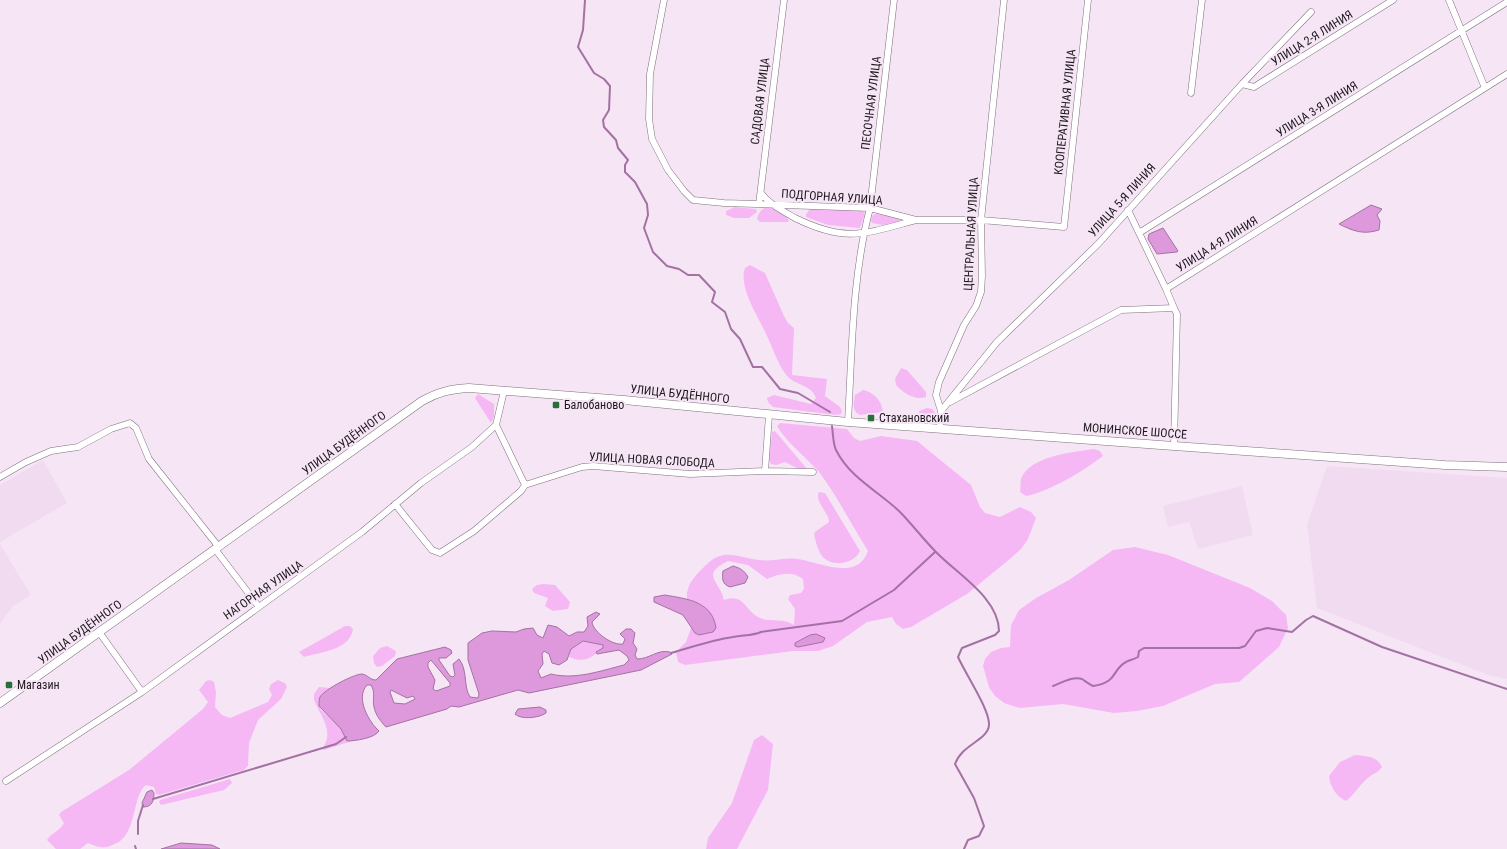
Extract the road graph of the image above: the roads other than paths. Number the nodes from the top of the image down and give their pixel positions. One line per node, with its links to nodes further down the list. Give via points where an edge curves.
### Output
1 (664, 0): 17 (street, ПОДГОРНАЯ УЛИЦА, via 650,74 649,119 652,139 668,170 693,200)
2 (784, 0): 16 (street, САДОВАЯ УЛИЦА)
3 (894, 0): 19 (street, ПЕСОЧНАЯ УЛИЦА)
4 (1004, 0): 22 (street, ЦЕНТРАЛЬНАЯ УЛИЦА)
5 (1088, 0): 23 (street, КООПЕРАТИВНАЯ УЛИЦА)
6 (1202, 0): 15 (street)
7 (1392, 0): 13 (street, УЛИЦА 2-Я ЛИНИЯ, via 1254,87)
8 (1449, 0): 11 (street)
9 (1507, 2): 11 (street, УЛИЦА 3-Я ЛИНИЯ)
10 (1310, 12): 13 (street, УЛИЦА 5-Я ЛИНИЯ)
11 (1462, 32): 14 (street); 25 (street, УЛИЦА 3-Я ЛИНИЯ)
12 (1507, 74): 14 (street, УЛИЦА 4-Я ЛИНИЯ)
13 (1242, 84): 20 (street, УЛИЦА 5-Я ЛИНИЯ)
14 (1485, 88): 26 (street, УЛИЦА 4-Я ЛИНИЯ)
15 (1191, 93)
16 (761, 193): 17 (street, САДОВАЯ УЛИЦА); 18 (street)
17 (759, 204): 18 (street, ПОДГОРНАЯ УЛИЦА)
18 (772, 204): 19 (street, ПОДГОРНАЯ УЛИЦА); 24 (street, via 827,231 842,234)
19 (870, 208): 21 (street, ПОДГОРНАЯ УЛИЦА); 24 (street, ПЕСОЧНАЯ УЛИЦА)
20 (1128, 210): 25 (street); 29 (street, УЛИЦА 5-Я ЛИНИЯ, via 1099,243 997,342)
21 (916, 220): 22 (street, ПОДГОРНАЯ УЛИЦА); 24 (street)
22 (981, 220): 23 (street, ПОДГОРНАЯ УЛИЦА); 30 (street, ЦЕНТРАЛЬНАЯ УЛИЦА, via 980,292 976,306 964,325 940,382 936,395)
23 (1064, 226)
24 (863, 233): 32 (street, via 852,328)
25 (1139, 233): 26 (street)
26 (1166, 289): 27 (street)
27 (1174, 308): 29 (street, via 1121,310); 35 (street, via 1177,314)
28 (504, 391): 31 (main road, УЛИЦА БУДЁННОГО, via 624,400); 33 (street); 42 (main road, УЛИЦА БУДЁННОГО, via 469,388 438,392)
29 (950, 402): 30 (street, УЛИЦА 5-Я ЛИНИЯ)
30 (941, 412): 34 (street, ЦЕНТРАЛЬНАЯ УЛИЦА)
31 (765, 415): 32 (main road, МОНИНСКОЕ ШОССЕ); 37 (street)
32 (848, 422): 34 (main road, МОНИНСКОЕ ШОССЕ)
33 (496, 425): 40 (street); 41 (street, НАГОРНАЯ УЛИЦА, via 472,447)
34 (940, 429): 35 (main road, МОНИНСКОЕ ШОССЕ)
35 (1174, 446): 36 (main road, МОНИНСКОЕ ШОССЕ)
36 (1507, 467)
37 (765, 471): 38 (street, УЛИЦА НОВАЯ СЛОБОДА); 40 (street, УЛИЦА НОВАЯ СЛОБОДА, via 690,474 593,466)
38 (813, 472)
39 (0, 477): 42 (street, via 51,451 78,447 111,429 130,423 136,428 149,459)
40 (525, 485): 41 (street, УЛИЦА НОВАЯ СЛОБОДА, via 474,531 440,553 432,550)
41 (395, 504): 43 (street, НАГОРНАЯ УЛИЦА, via 362,532)
42 (216, 548): 43 (street); 44 (main road, УЛИЦА БУДЁННОГО)
43 (259, 606): 45 (street, НАГОРНАЯ УЛИЦА)
44 (99, 632): 45 (street); 46 (main road, УЛИЦА БУДЁННОГО)
45 (142, 692): 47 (street, НАГОРНАЯ УЛИЦА)
46 (0, 703)
47 (6, 781)

